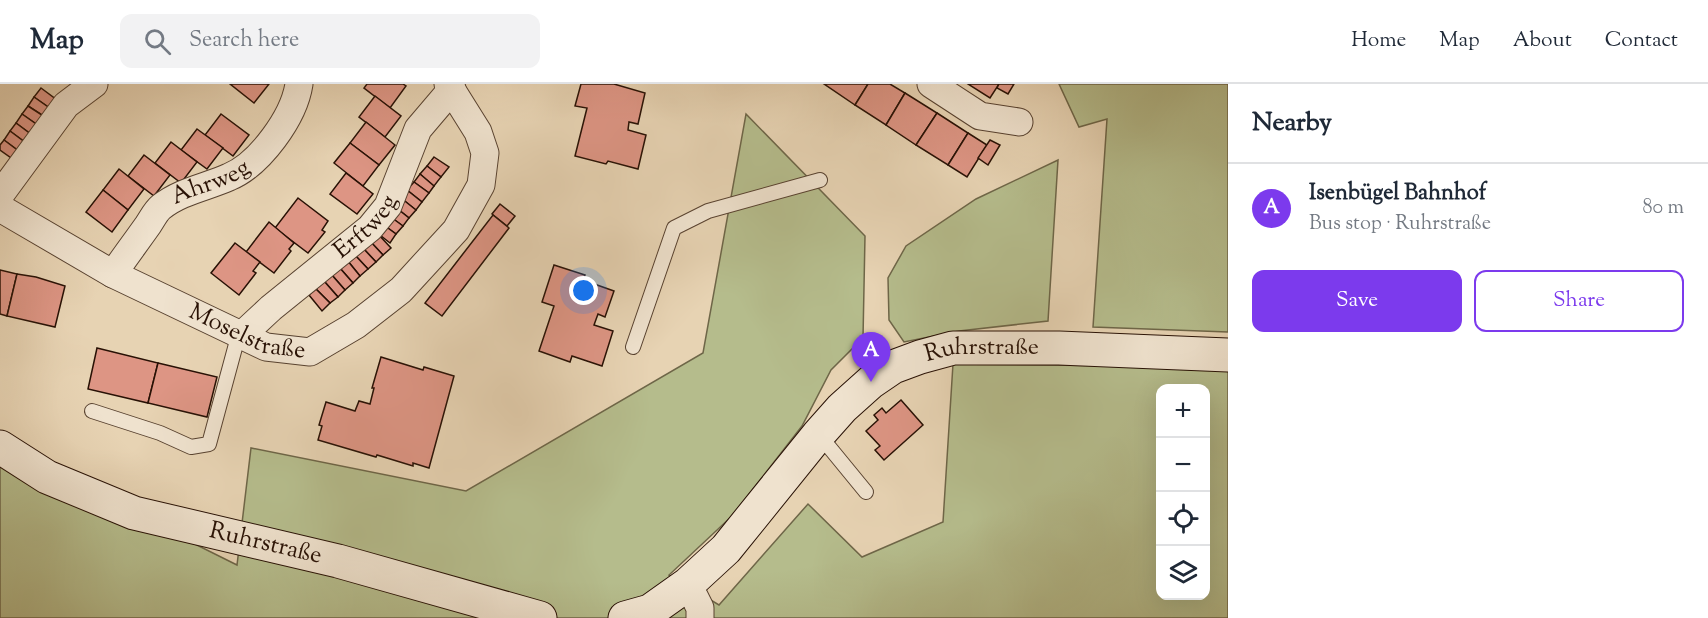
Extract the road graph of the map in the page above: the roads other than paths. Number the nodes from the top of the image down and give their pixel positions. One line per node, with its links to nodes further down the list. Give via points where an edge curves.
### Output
1 (94, 84): 7 (street, via 66,105)
2 (299, 84): 9 (street, Ahrweg, via 285,120 247,167 160,207)
3 (931, 84): 5 (street, via 980,116)
4 (450, 87): 10 (street, Erftweg, via 418,129 388,206 370,228); 10 (street, Moselstraße, via 485,153 481,185 456,230 401,290 356,325 310,352 266,347)
5 (1019, 122)
6 (820, 180): 11 (lane, via 708,211 674,228)
7 (0, 195)
8 (0, 208): 9 (street, Moselstraße)
9 (113, 274): 10 (street, Moselstraße)
10 (241, 334): 13 (lane, via 209,444 191,447)
11 (633, 347)
12 (1228, 355): 14 (main road, Ruhrstraße, via 952,348 893,368 871,382)
13 (92, 411)
14 (818, 435): 16 (lane); 17 (main road, Ruhrstraße, via 726,549)
15 (0, 447): 18 (main road, Ruhrstraße, via 47,477 134,513 338,561)
16 (866, 492)
17 (688, 584): 19 (main road, Ruhrstraße, via 650,611); 20 (street, via 700,608)
18 (540, 618)
19 (624, 618)
20 (700, 618)

